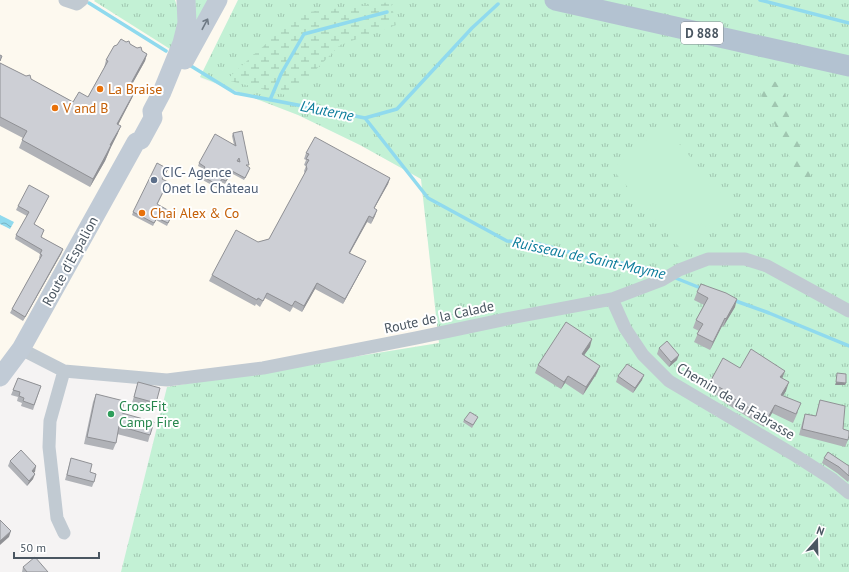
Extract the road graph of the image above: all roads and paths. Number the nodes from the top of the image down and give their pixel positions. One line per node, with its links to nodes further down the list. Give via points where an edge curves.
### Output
1 (65, 0): 2 (street, via 77,4)
2 (82, 0)
3 (186, 0): 7 (main road, via 187,23 182,44)
4 (218, 0): 7 (main road, one-way to 4, via 182,67)
5 (555, 0): 6 (main road, D 888)
6 (849, 66)
7 (162, 92): 10 (main road, Route d'Espalion, via 134,136 136,142)
8 (612, 299): 9 (street, Route de la Calade, via 708,259 745,259 767,266); 11 (street, Route de la Calade, via 256,369 167,380); 13 (street, Chemin de la Fabrasse, via 643,355 669,381 796,456)
9 (849, 311)
10 (21, 349): 11 (street, Route de la Calade); 12 (main road, Route d'Espalion)
11 (64, 371): 14 (street, via 50,421 49,447 57,518)
12 (0, 377)
13 (849, 493)
14 (64, 533)

